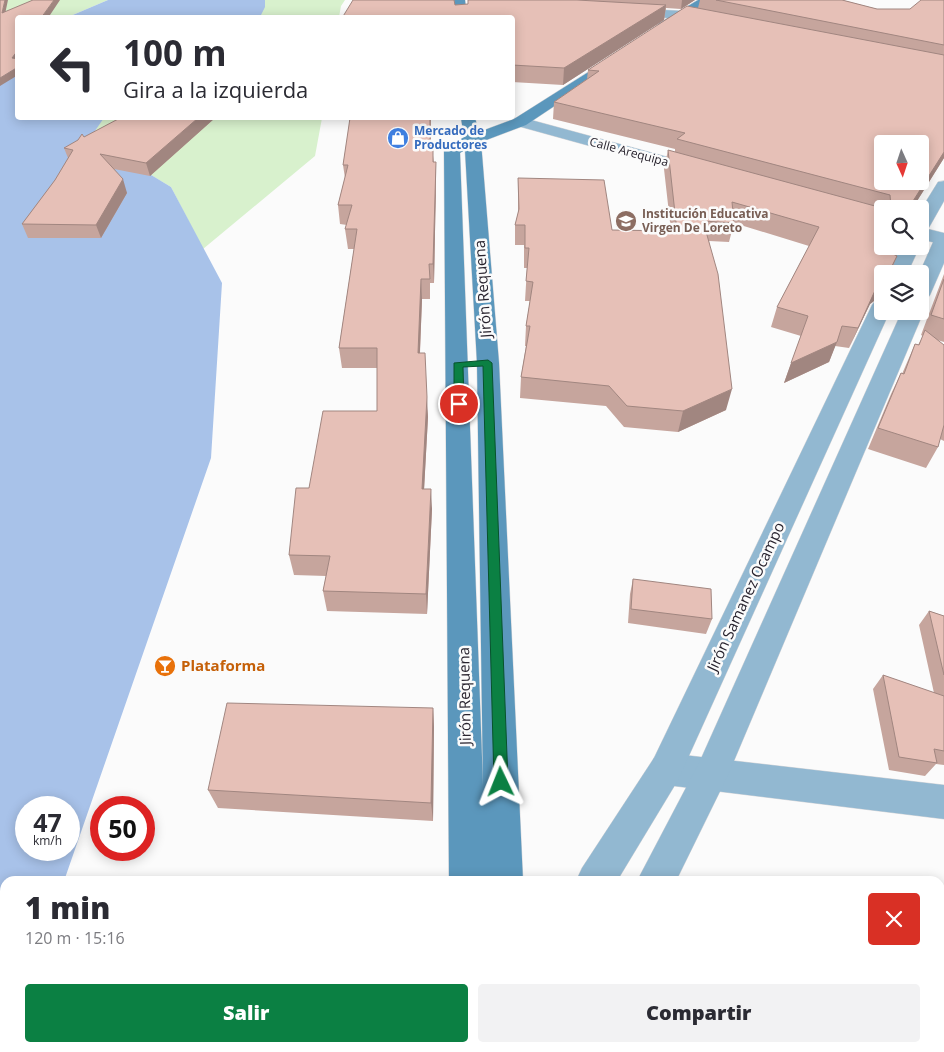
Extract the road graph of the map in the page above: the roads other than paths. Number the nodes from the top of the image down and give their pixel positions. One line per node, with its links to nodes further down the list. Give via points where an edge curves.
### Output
1 (706, 0): 3 (main road)
2 (615, 12): 3 (street)
3 (683, 15): 4 (street); 5 (main road)
4 (721, 22)
5 (650, 36)
6 (626, 52): 7 (main road)
7 (520, 122): 8 (main road); 9 (street, Calle Arequipa)
8 (464, 137): 17 (main road, Jirón Requena); 18 (main road, Jirón Requena)
9 (720, 178)
10 (944, 186): 11 (street)
11 (929, 212)
12 (929, 236): 13 (street)
13 (944, 240): 14 (street)
14 (929, 275)
15 (875, 320): 19 (street, Jirón Samanez Ocampo)
16 (909, 320): 20 (street)
17 (488, 363): 18 (main road); 23 (main road, Jirón Requena)
18 (458, 365): 22 (main road, Jirón Requena)
19 (666, 769): 20 (street); 24 (street, Jirón Samanez Ocampo)
20 (711, 774): 21 (street); 25 (street)
21 (944, 802)
22 (468, 876)
23 (504, 876)
24 (598, 876)
25 (659, 876)

